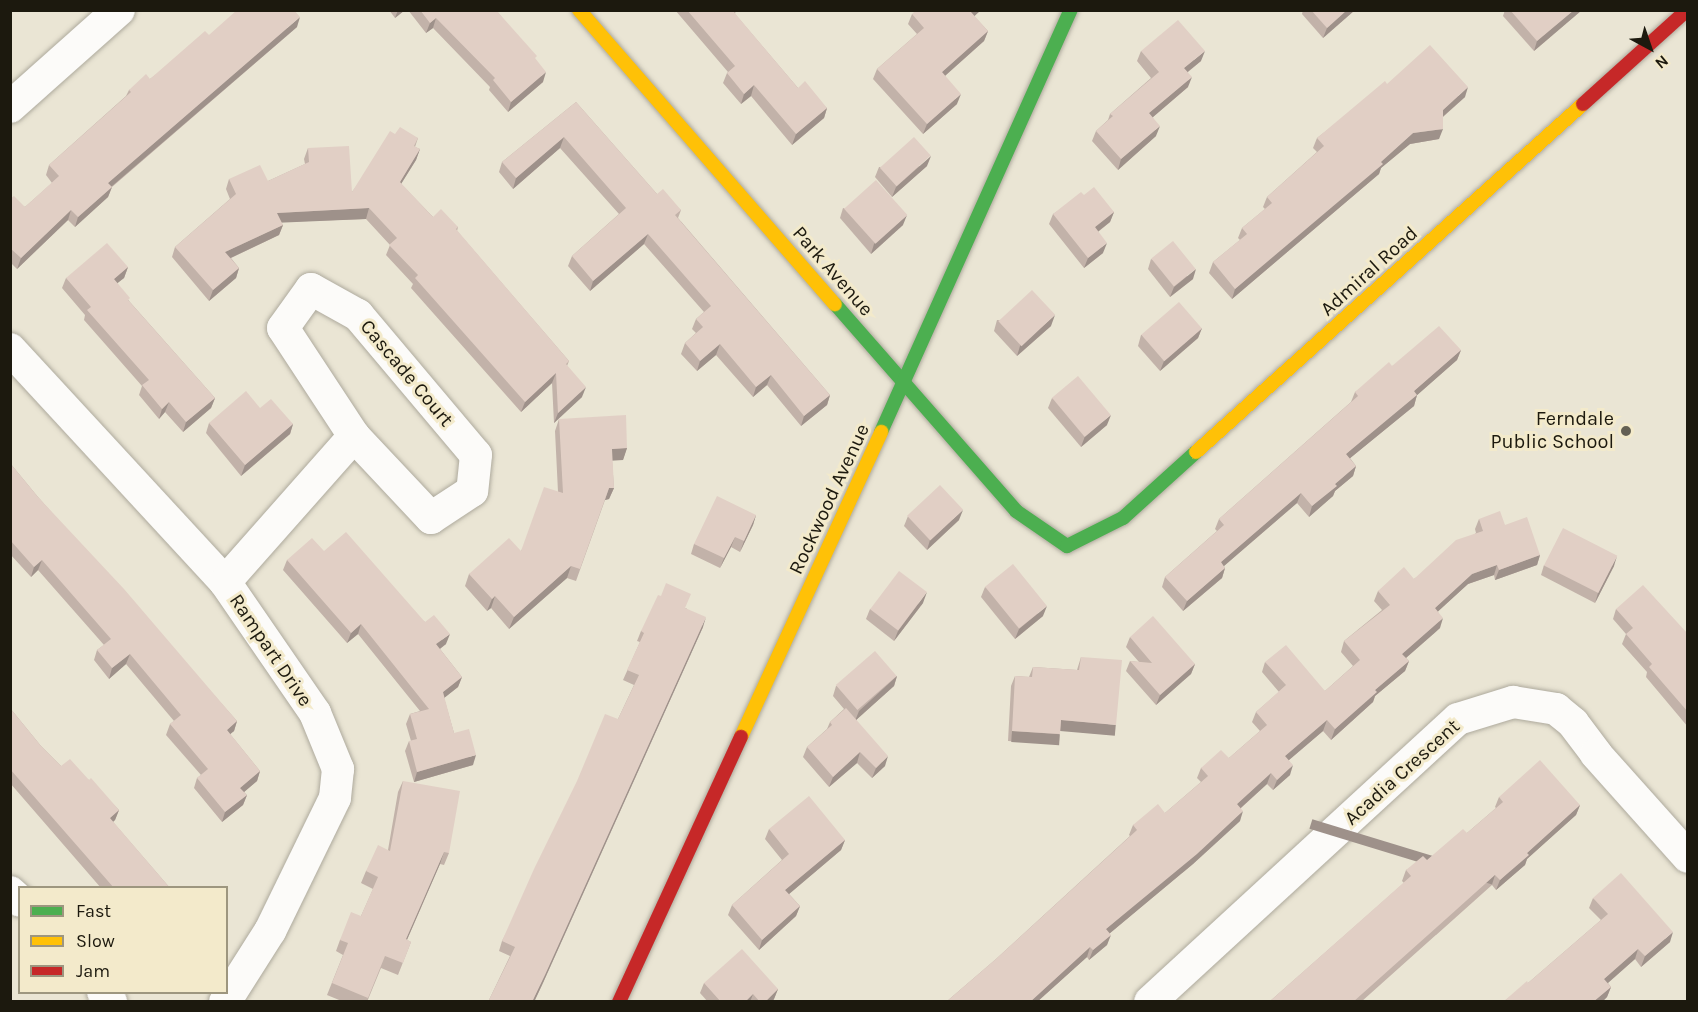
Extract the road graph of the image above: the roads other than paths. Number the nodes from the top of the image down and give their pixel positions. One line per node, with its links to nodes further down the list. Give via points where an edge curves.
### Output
1 (119, 10): 5 (street)
2 (579, 10): 7 (street, Park Avenue)
3 (1071, 10): 7 (street, Rockwood Avenue)
4 (1688, 10): 9 (street, Admiral Road, via 1123,518)
5 (10, 107)
6 (10, 349): 10 (street, Rampart Drive)
7 (904, 382): 9 (street, Park Avenue, via 1016,510); 13 (street, Rockwood Avenue)
8 (354, 436): 8 (street, Cascade Court, via 431,518 472,490 476,455 358,315 311,289 283,328); 10 (street)
9 (1067, 546)
10 (225, 582): 12 (street, Rampart Drive, via 315,713 338,769 335,798 325,819 270,931)
11 (1688, 857): 14 (street, Acadia Crescent, via 1573,723 1556,709 1513,702 1458,719)
12 (225, 1002)
13 (619, 1002)
14 (1150, 1002)

